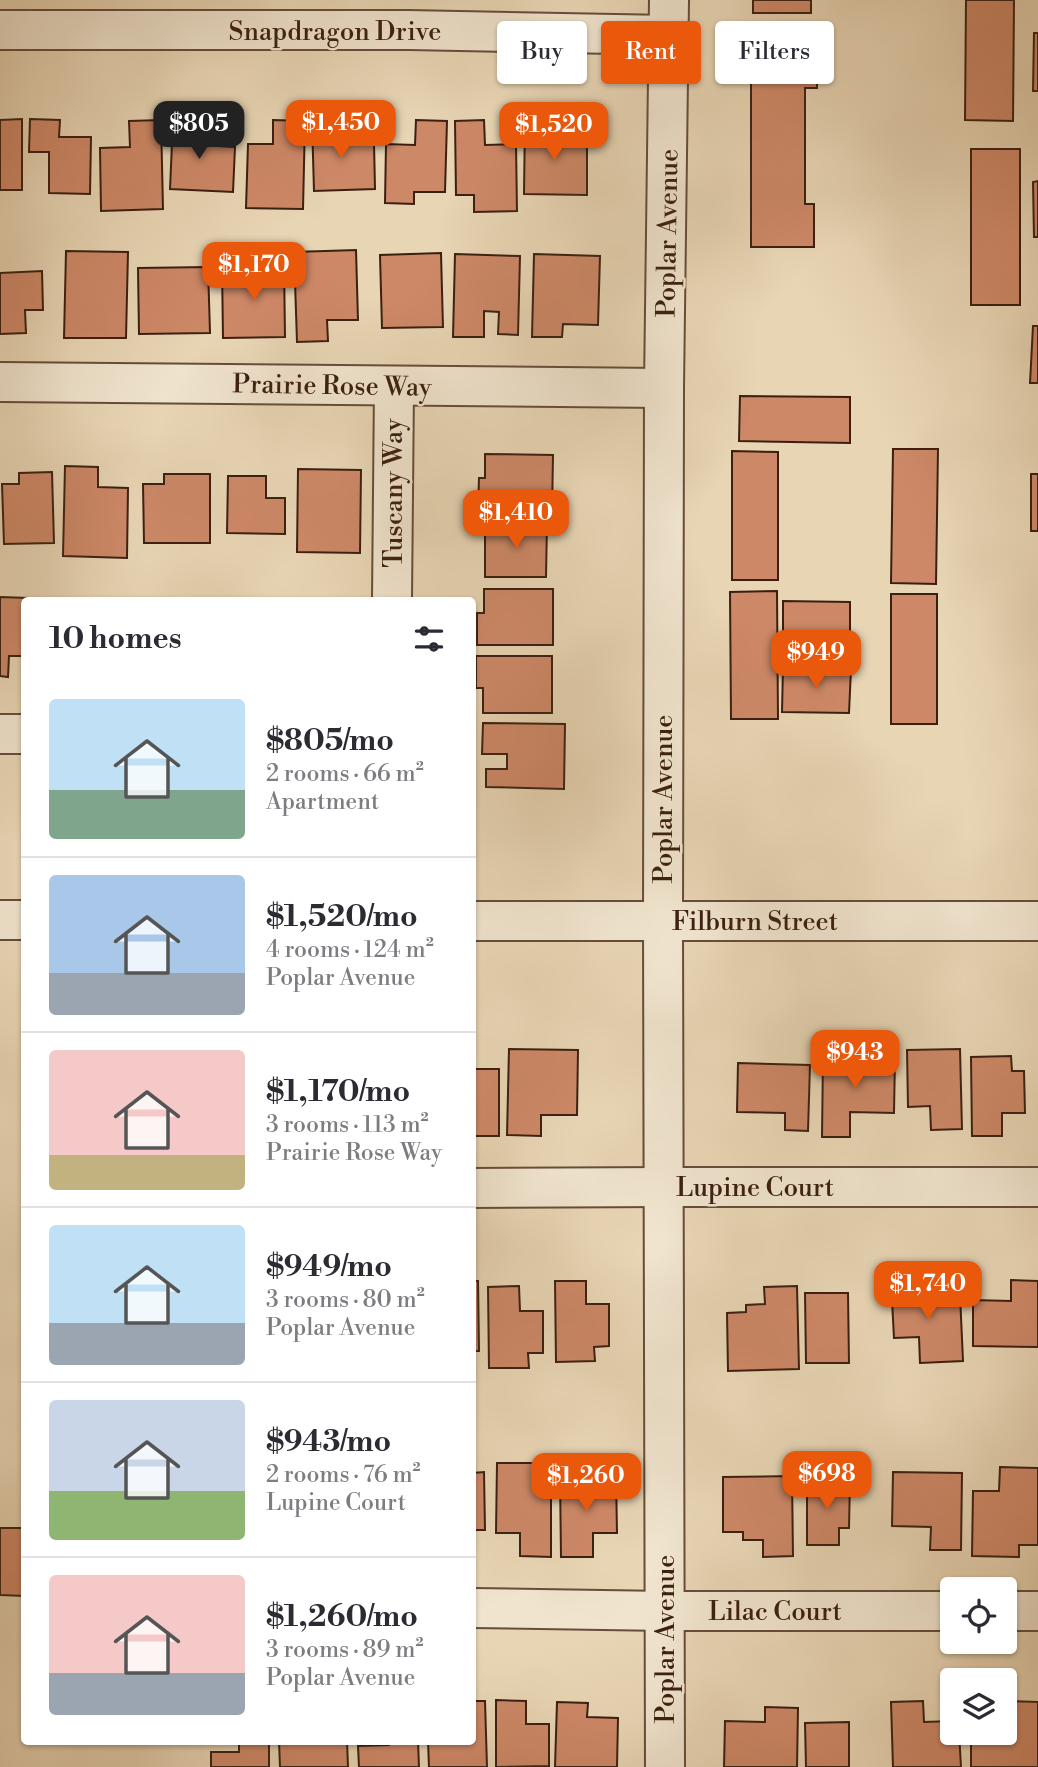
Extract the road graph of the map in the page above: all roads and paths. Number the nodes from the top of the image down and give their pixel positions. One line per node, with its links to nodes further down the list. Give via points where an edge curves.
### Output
1 (409, 15): 2 (street, Snapdragon Drive); 3 (street, Snapdragon Drive)
2 (669, 17): 6 (street, Poplar Avenue)
3 (0, 30)
4 (0, 382): 5 (street, Prairie Rose Way)
5 (394, 386): 6 (street, Prairie Rose Way); 7 (street, Tuscany Way)
6 (664, 388): 13 (street, Poplar Avenue)
7 (393, 597)
8 (0, 734): 9 (street)
9 (21, 734)
10 (0, 920): 11 (street)
11 (21, 920)
12 (476, 921): 13 (street, Filburn Street)
13 (663, 921): 14 (street, Filburn Street); 15 (street, Poplar Avenue)
14 (1038, 921)
15 (665, 1187): 16 (street, Lupine Court); 17 (street, Lupine Court); 19 (street, Poplar Avenue)
16 (1038, 1187)
17 (476, 1188)
18 (476, 1608): 19 (street, Lilac Court)
19 (666, 1611): 20 (street, Lilac Court); 23 (street, Poplar Avenue)
20 (940, 1611)
21 (1017, 1611): 22 (street)
22 (1038, 1611)
23 (665, 1767)

